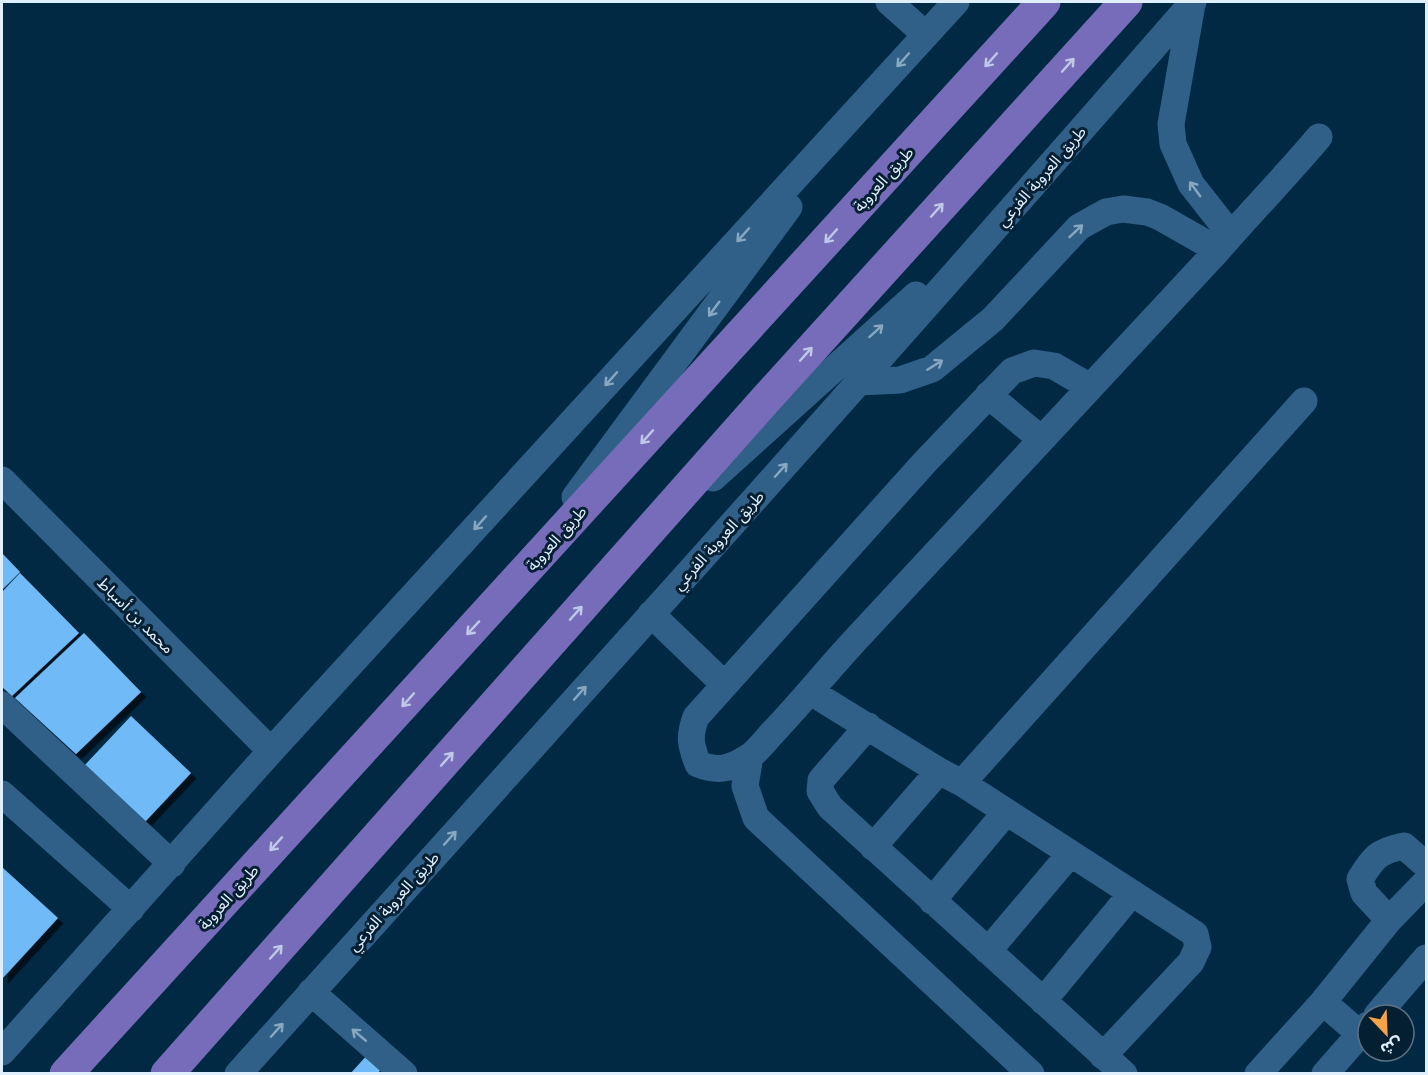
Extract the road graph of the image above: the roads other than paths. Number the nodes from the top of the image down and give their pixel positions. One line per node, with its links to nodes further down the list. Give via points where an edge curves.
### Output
1 (889, 2): 6 (street)
2 (956, 2): 6 (street)
3 (1044, 2): 18 (main road, طريق العروبة, one-way to 18)
4 (1126, 2): 17 (main road, one-way to 4)
5 (1193, 2): 9 (street, طريق العروبة الفرعي); 10 (street, one-way to 5, via 1173,144 1171,124)
6 (926, 35): 7 (street, one-way to 7)
7 (873, 93): 18 (street, one-way to 18); 24 (street, one-way to 24)
8 (1318, 137): 10 (street)
9 (1015, 207): 11 (street, طريق العروبة الفرعي); 17 (street, one-way to 9)
10 (1224, 242): 11 (street, one-way to 10, via 900,380 932,369 993,319 1079,228 1106,212 1123,208 1147,212); 12 (street)
11 (859, 382): 19 (street, طريق العروبة الفرعي, one-way to 11)
12 (1090, 387): 13 (street, via 1054,366 1034,363 1012,371); 15 (street)
13 (988, 395): 15 (street); 20 (street)
14 (1304, 401): 27 (street)
15 (1041, 439): 21 (street)
16 (2, 480): 24 (street, محمد بن أسباط)
17 (629, 553): 50 (main road, one-way to 17)
18 (498, 601): 42 (main road, طريق العروبة, one-way to 42)
19 (651, 614): 20 (street); 41 (street, طريق العروبة الفرعي, one-way to 19)
20 (725, 685): 25 (street, via 696,717 692,748 698,764 712,770 729,768)
21 (811, 692): 23 (street); 25 (street)
22 (2, 705): 32 (street)
23 (868, 726): 26 (street); 30 (street, via 821,780 820,791 830,807)
24 (271, 751): 32 (street)
25 (750, 756): 55 (street, via 745,786 756,818)
26 (939, 771): 27 (street); 30 (street)
27 (962, 783): 29 (street)
28 (2, 794): 37 (street)
29 (1006, 812): 31 (street); 36 (street)
30 (873, 847): 36 (street)
31 (1070, 854): 35 (street); 39 (street)
32 (172, 864): 37 (street)
33 (1426, 865): 38 (street, via 1404,846 1388,849 1374,858 1360,879 1364,893)
34 (1426, 882): 38 (street)
35 (1132, 893): 43 (street); 49 (street, via 1195,934 1198,947 1191,962)
36 (932, 901): 39 (street)
37 (131, 909): 48 (street)
38 (1389, 920): 44 (street)
39 (987, 951): 43 (street)
40 (1426, 958): 45 (street)
41 (311, 992): 51 (street, طريق العروبة الفرعي, one-way to 41); 54 (street, one-way to 41)
42 (137, 996): 52 (main road); 53 (main road, طريق العروبة)
43 (1043, 1001): 49 (street)
44 (1323, 1002): 46 (street); 57 (street)
45 (1387, 1003)
46 (1356, 1019)
47 (1356, 1039): 58 (street)
48 (2, 1052)
49 (1103, 1056): 56 (street)
50 (176, 1066)
51 (238, 1073)
52 (50, 1074)
53 (66, 1074)
54 (404, 1074)
55 (1031, 1074)
56 (1124, 1074)
57 (1258, 1074)
58 (1325, 1074)

